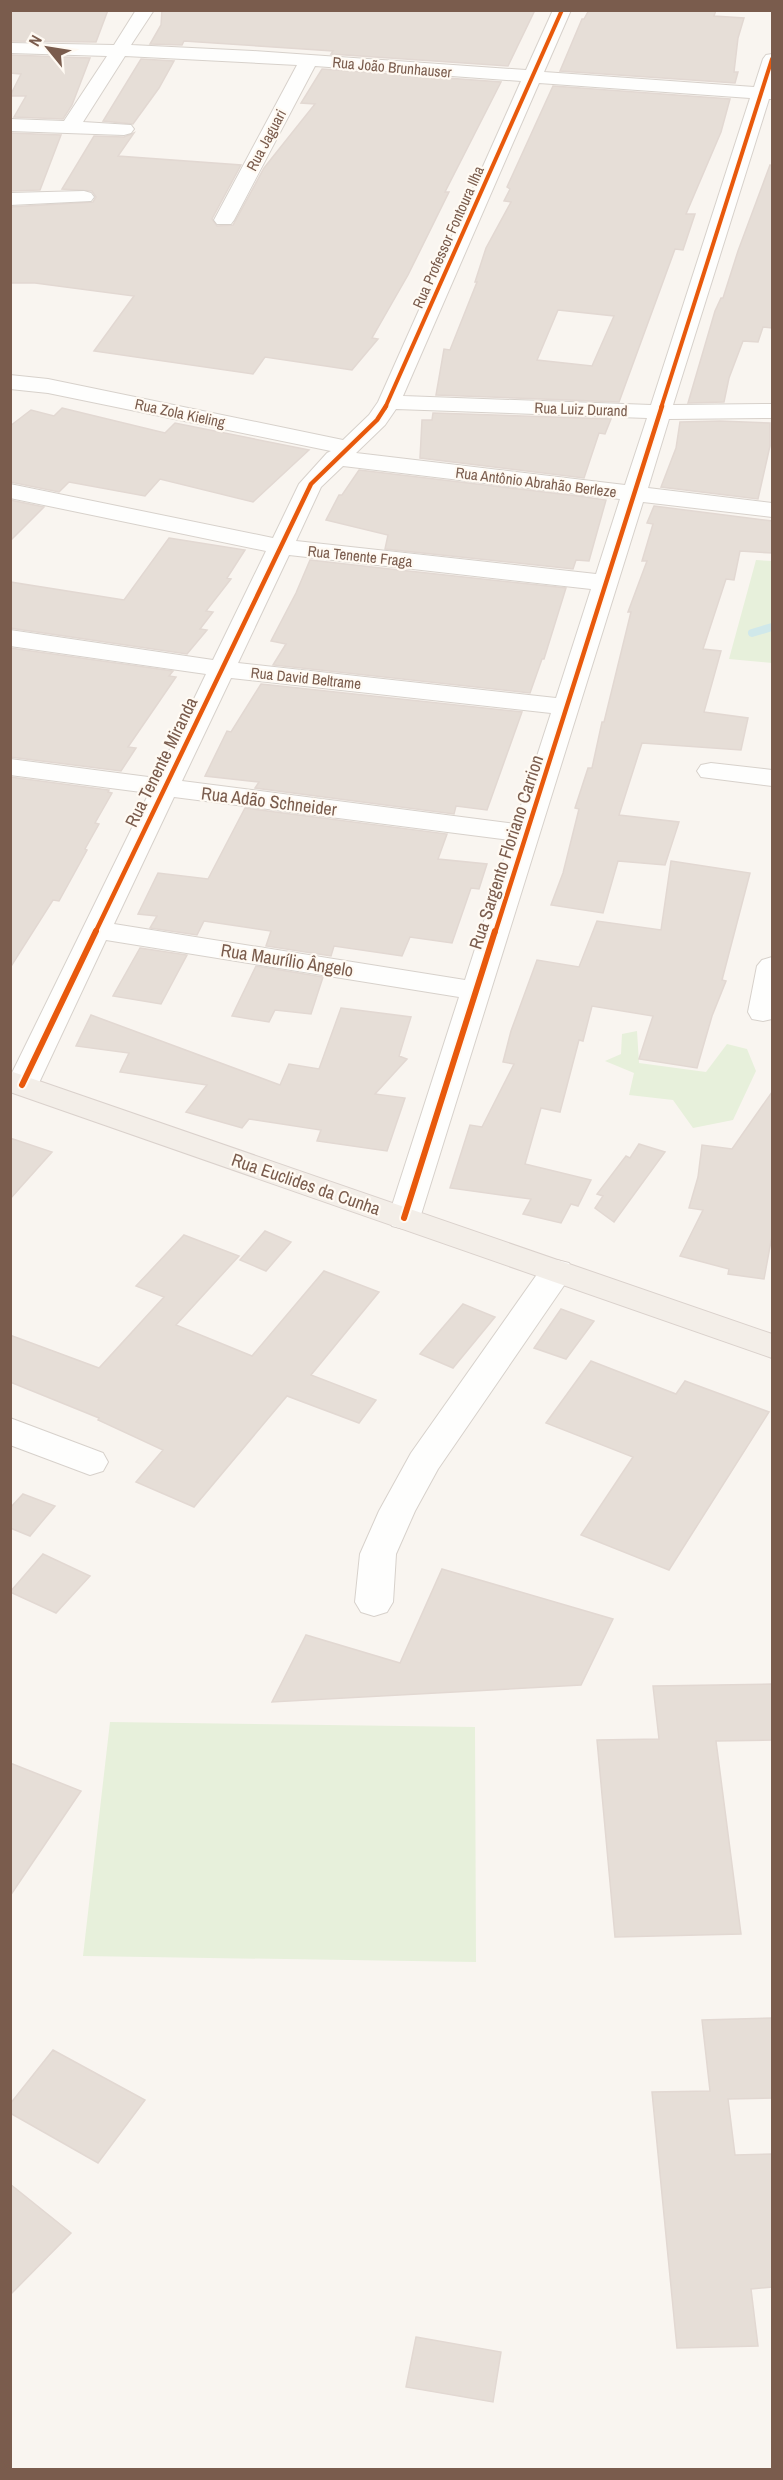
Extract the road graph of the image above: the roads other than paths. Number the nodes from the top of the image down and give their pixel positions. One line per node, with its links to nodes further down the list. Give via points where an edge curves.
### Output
1 (145, 10): 4 (street)
2 (562, 10): 7 (street, Rua Professor Fontoura Ilha)
3 (10, 48): 4 (street, Rua João Brunhauser)
4 (119, 50): 6 (street, Rua João Brunhauser); 10 (street)
5 (772, 59): 8 (street, Rua Sargento Floriano Carrion)
6 (309, 60): 7 (street, Rua João Brunhauser); 14 (street, Rua Jaguari)
7 (532, 77): 8 (street, Rua João Brunhauser); 16 (street, Rua Professor Fontoura Ilha)
8 (768, 94): 18 (street, Rua Sargento Floriano Carrion)
9 (10, 125): 10 (street)
10 (70, 127): 11 (street)
11 (124, 129)
12 (84, 197): 13 (street)
13 (13, 203)
14 (224, 220)
15 (10, 382): 19 (street, Rua Zola Kieling, via 48,386)
16 (389, 402): 18 (street, Rua Luiz Durand); 19 (street, Rua Professor Fontoura Ilha, via 377,420)
17 (772, 411): 18 (street, Rua Luiz Durand)
18 (662, 412): 21 (street, Rua Sargento Floriano Carrion)
19 (342, 453): 21 (street, Rua Antônio Abrahão Berleze); 23 (street, Rua Tenente Miranda, via 311,484)
20 (10, 491): 23 (street, Rua Tenente Fraga)
21 (635, 494): 22 (street, Rua Antônio Abrahão Berleze); 24 (street, Rua Sargento Floriano Carrion)
22 (772, 510)
23 (281, 547): 24 (street, Rua Tenente Fraga); 26 (street, Rua Tenente Miranda)
24 (607, 583): 27 (street, Rua Sargento Floriano Carrion)
25 (10, 638): 26 (street, Rua David Beltrame)
26 (222, 669): 27 (street, Rua David Beltrame); 31 (street, Rua Tenente Miranda)
27 (568, 707): 32 (street, Rua Sargento Floriano Carrion)
28 (10, 767): 31 (street, Rua Adão Schneider)
29 (711, 771): 30 (street)
30 (772, 778)
31 (165, 788): 32 (street, Rua Adão Schneider); 33 (street, Rua Tenente Miranda)
32 (527, 834): 35 (street, Rua Sargento Floriano Carrion)
33 (97, 930): 35 (street, Rua Maurílio Ângelo); 37 (street, Rua Tenente Miranda)
34 (772, 966): 36 (street)
35 (477, 991): 38 (street, Rua Sargento Floriano Carrion)
36 (763, 1012)
37 (16, 1083): 38 (main road, Rua Euclides da Cunha)
38 (404, 1218): 39 (main road, Rua Euclides da Cunha)
39 (557, 1271): 40 (main road, Rua Euclides da Cunha); 43 (street, via 424,1462 378,1554)
40 (772, 1346)
41 (10, 1431): 42 (street)
42 (90, 1462)
43 (374, 1602)

